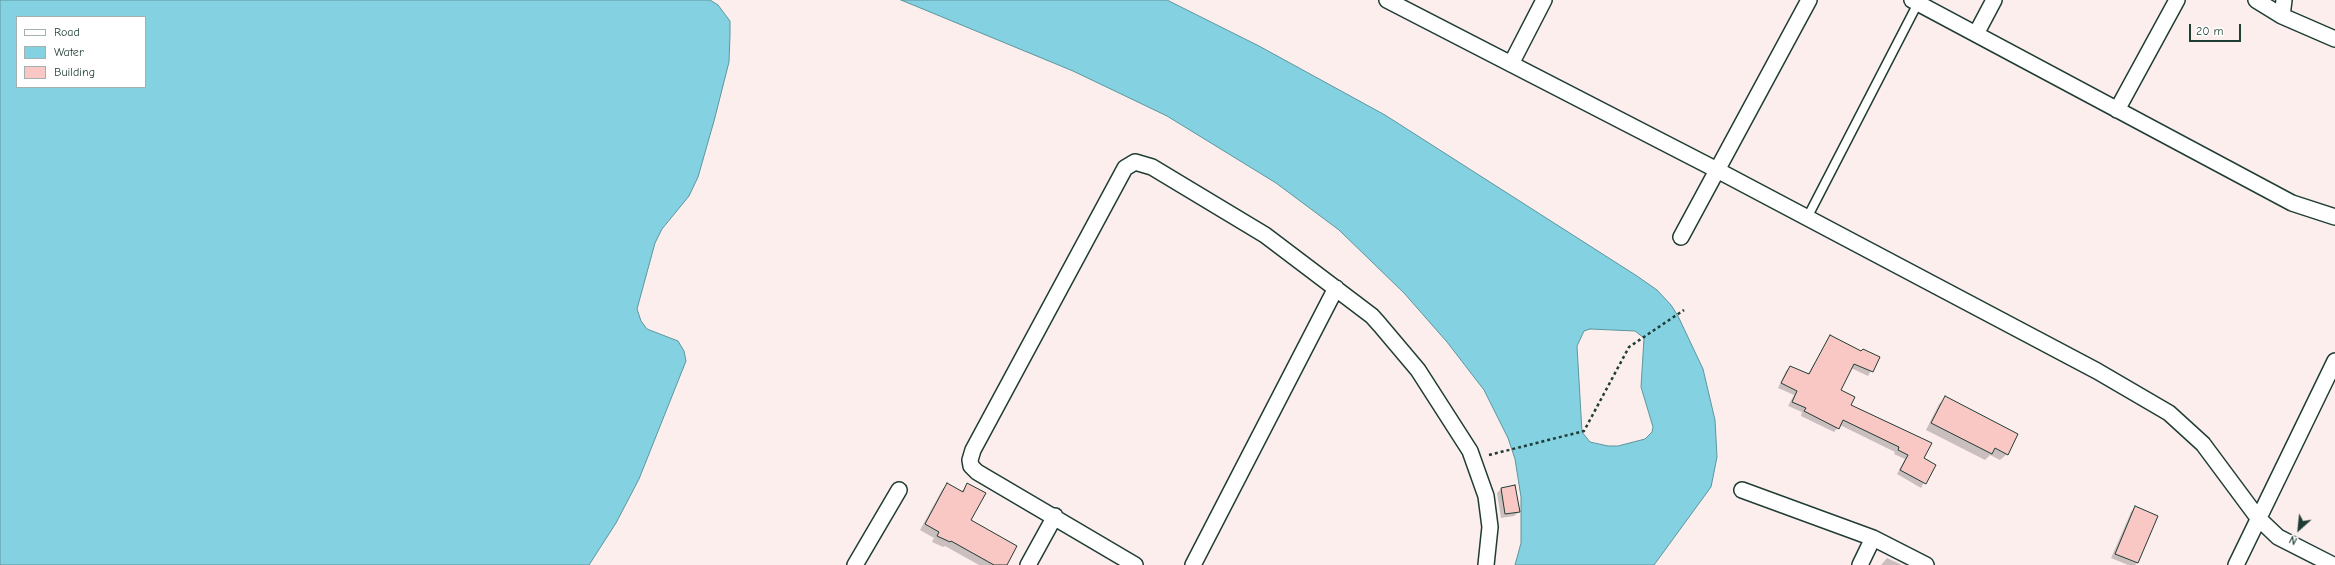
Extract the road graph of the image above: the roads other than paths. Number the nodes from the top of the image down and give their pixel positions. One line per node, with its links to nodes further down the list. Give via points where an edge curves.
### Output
1 (1387, 0): 12 (street)
2 (1544, 0): 12 (street)
3 (1809, 0): 14 (street)
4 (1994, 0): 10 (street)
5 (2177, 0): 13 (street)
6 (2256, 0): 9 (street)
7 (2284, 0): 9 (street)
8 (1915, 2): 10 (street); 16 (lane)
9 (2282, 16): 11 (street)
10 (1976, 34): 13 (street)
11 (2335, 39)
12 (1511, 64): 14 (street)
13 (2117, 110): 15 (street, via 2292,203)
14 (1717, 170): 16 (street); 17 (street)
15 (2335, 217)
16 (1807, 218): 24 (street, via 2097,371 2169,413 2203,444)
17 (1681, 237)
18 (1336, 288): 23 (street, via 1265,235 1206,198 1152,167 1135,162 1130,164 973,450 970,460 971,466 977,472); 29 (street); 30 (street, via 1372,316 1418,370 1467,444 1486,496 1490,527)
19 (2335, 361): 20 (street)
20 (2330, 382): 24 (street)
21 (899, 490): 26 (street)
22 (1742, 490): 25 (street)
23 (1055, 516): 27 (street); 28 (street)
24 (2258, 518): 33 (street); 34 (street, via 2278,537)
25 (1873, 538): 31 (street); 32 (street)
26 (855, 565)
27 (1028, 565)
28 (1135, 565)
29 (1193, 565)
30 (1486, 565)
31 (1860, 565)
32 (1926, 565)
33 (2236, 565)
34 (2332, 565)

